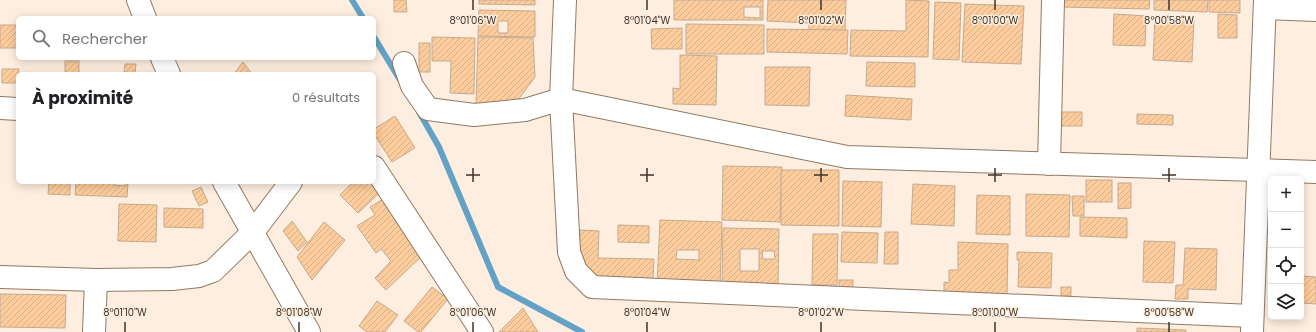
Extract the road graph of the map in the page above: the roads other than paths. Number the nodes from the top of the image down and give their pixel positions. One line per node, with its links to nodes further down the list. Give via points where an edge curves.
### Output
1 (138, 0): 6 (street)
2 (565, 0): 10 (street)
3 (1053, 0): 13 (street)
4 (1265, 4): 5 (street); 15 (street)
5 (1316, 10)
6 (144, 16)
7 (163, 60): 9 (street)
8 (404, 63): 10 (street, via 412,86 428,110 474,115 525,110)
9 (168, 72)
10 (561, 99): 13 (street, via 847,157); 22 (street, via 569,252 576,272 592,287)
11 (0, 108): 12 (street)
12 (16, 109)
13 (1048, 164): 15 (street)
14 (376, 170): 25 (street)
15 (1258, 170): 16 (street); 22 (street)
16 (1316, 172)
17 (225, 184): 19 (street)
18 (289, 184): 19 (street)
19 (253, 232): 21 (street, via 212,271 199,276 172,280); 24 (street)
20 (0, 277): 21 (street)
21 (96, 280): 23 (street)
22 (1252, 324)
23 (94, 332)
24 (309, 332)
25 (482, 332)

